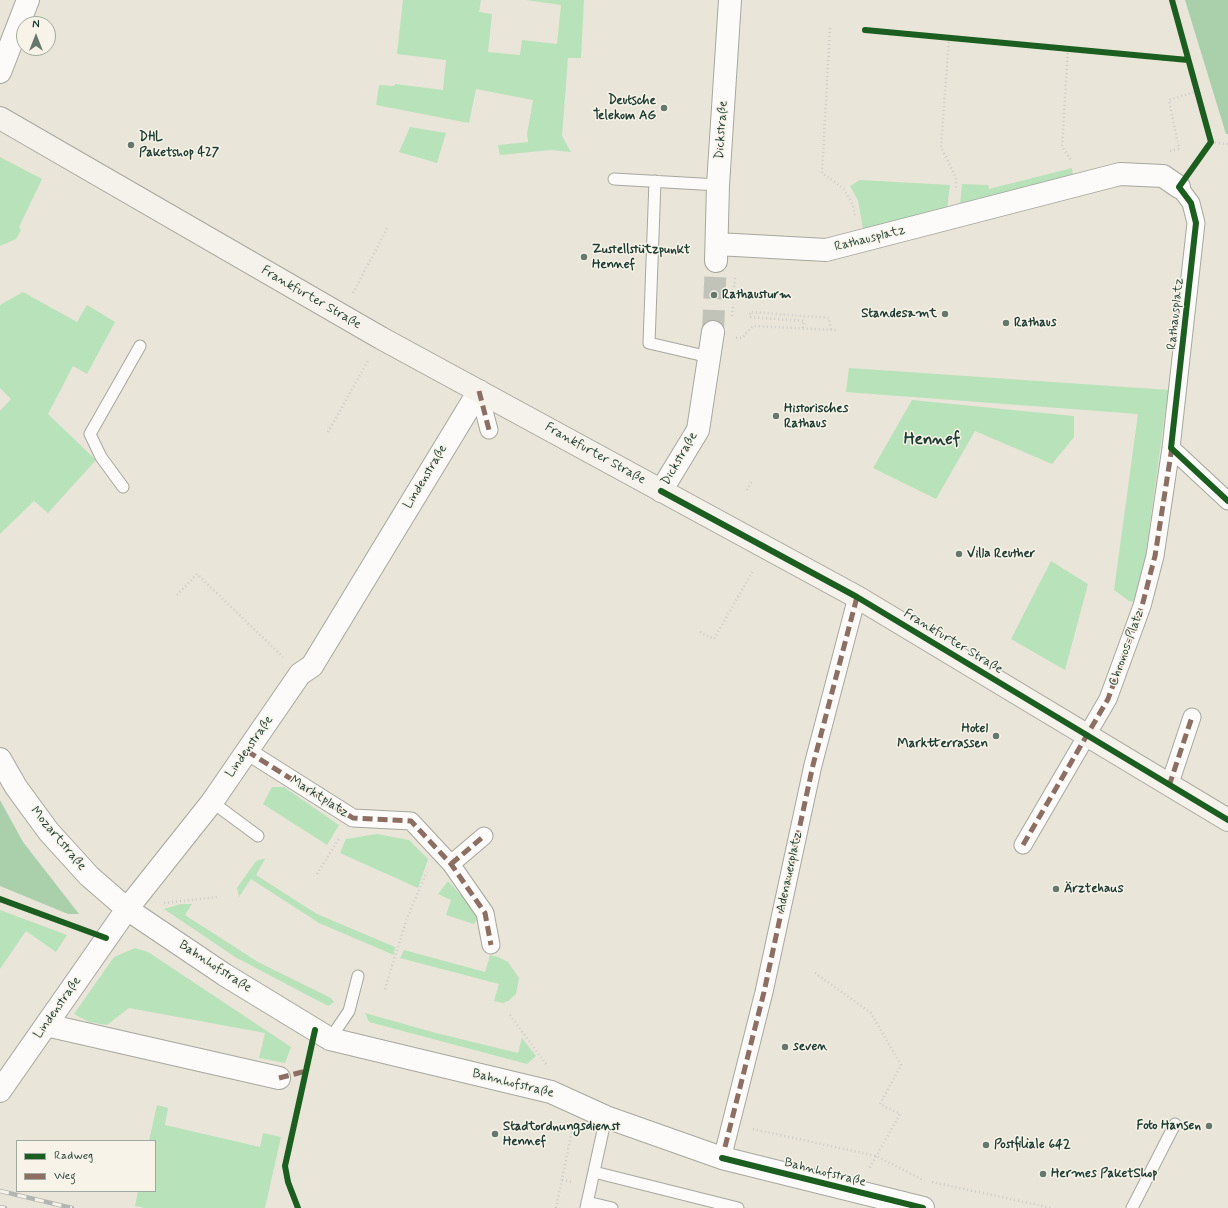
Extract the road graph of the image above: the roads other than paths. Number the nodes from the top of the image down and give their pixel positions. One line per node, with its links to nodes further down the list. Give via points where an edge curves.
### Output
1 (28, 0): 3 (street)
2 (730, 0): 7 (street, Dickstraße)
3 (0, 72)
4 (0, 118): 12 (main road, Frankfurter Straße, via 381,338)
5 (614, 179): 6 (lane)
6 (655, 181): 7 (lane); 10 (lane, via 649,342)
7 (718, 185): 9 (street, Dickstraße)
8 (1179, 187): 9 (street, Rathausplatz, via 1163,176 1120,174 826,250); 14 (street, Rathausplatz, via 1191,203 1196,223)
9 (716, 252)
10 (711, 342): 16 (street, Dickstraße, via 698,430)
11 (140, 346): 15 (lane, via 90,434 101,457)
12 (478, 391): 13 (street); 16 (main road, Frankfurter Straße); 22 (street, Lindenstraße, via 312,666 300,674)
13 (489, 430)
14 (1171, 448): 17 (street); 18 (street, Rathausplatz)
15 (123, 487)
16 (661, 491): 19 (main road, Frankfurter Straße)
17 (1228, 501)
18 (1155, 556): 21 (street, Chronos-Platz, via 1142,606 1108,699)
19 (857, 597): 21 (main road, Frankfurter Straße); 40 (street, Adenauerplatz, via 812,765 764,992)
20 (1192, 717): 24 (street)
21 (1087, 736): 24 (main road, Frankfurter Straße); 29 (street)
22 (247, 751): 25 (street, Lindenstraße); 30 (street, Marktplatz, via 352,818 411,821)
23 (0, 759): 31 (street, Mozartstraße, via 16,787 49,832 89,876)
24 (1169, 786): 26 (main road, Frankfurter Straße)
25 (212, 802): 27 (lane); 31 (street, Lindenstraße)
26 (1228, 820)
27 (258, 836)
28 (484, 836): 30 (street)
29 (1023, 845)
30 (451, 864): 32 (street, Marktplatz, via 485,913)
31 (132, 912): 34 (street, Lindenstraße); 35 (street, Bahnhofstraße, via 225,975)
32 (491, 945)
33 (358, 976): 35 (lane, via 349,1011)
34 (46, 1025): 36 (street); 37 (street, Lindenstraße)
35 (330, 1039): 38 (street, Bahnhofstraße, via 551,1092)
36 (278, 1078)
37 (0, 1091)
38 (606, 1117): 41 (lane); 45 (street, Bahnhofstraße, via 722,1158)
39 (1175, 1124): 46 (lane)
40 (725, 1147)
41 (594, 1172): 42 (lane); 44 (lane)
42 (587, 1205): 43 (lane)
43 (612, 1208)
44 (738, 1208)
45 (923, 1208)
46 (1132, 1208)

